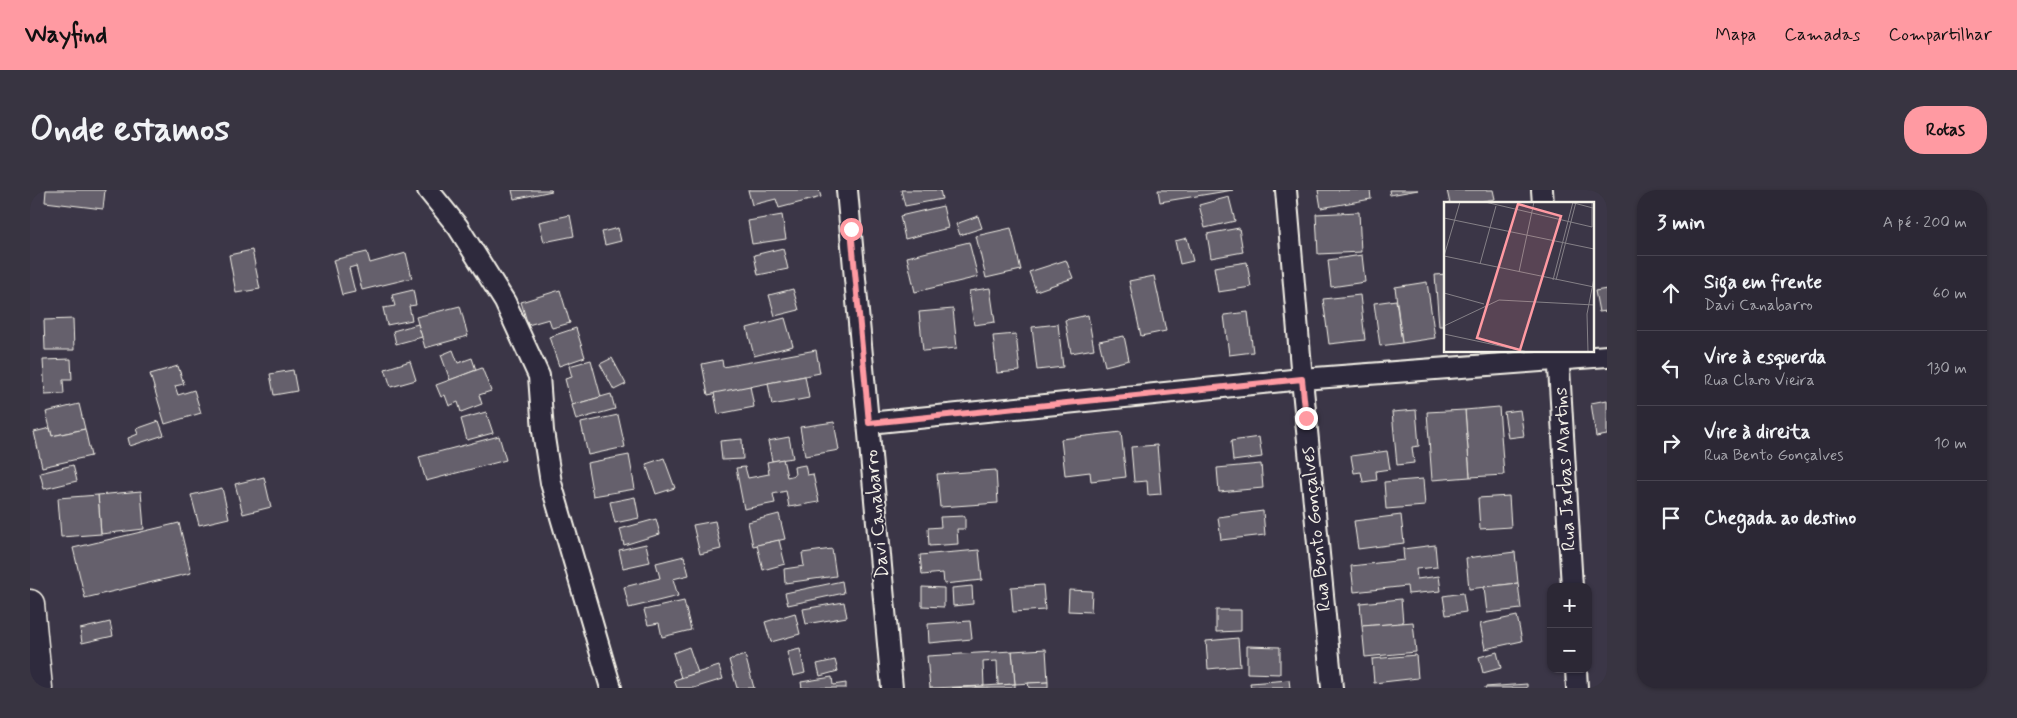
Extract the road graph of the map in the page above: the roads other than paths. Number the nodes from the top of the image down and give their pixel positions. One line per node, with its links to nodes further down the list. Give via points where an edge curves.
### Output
1 (428, 190): 12 (street, via 458,227 505,302 539,376 551,483)
2 (847, 190): 7 (street, Davi Canabarro)
3 (1286, 190): 6 (street, Rua Bento Gonçalves)
4 (1559, 356): 5 (street); 6 (street); 8 (street, Rua Jarbas Martins)
5 (1607, 356)
6 (1302, 379): 7 (street); 14 (street, Rua Bento Gonçalves)
7 (869, 423): 13 (street, Davi Canabarro)
8 (1572, 583)
9 (30, 604): 11 (street)
10 (1576, 673): 15 (street)
11 (38, 688)
12 (611, 688)
13 (892, 688)
14 (1332, 688)
15 (1578, 688)

